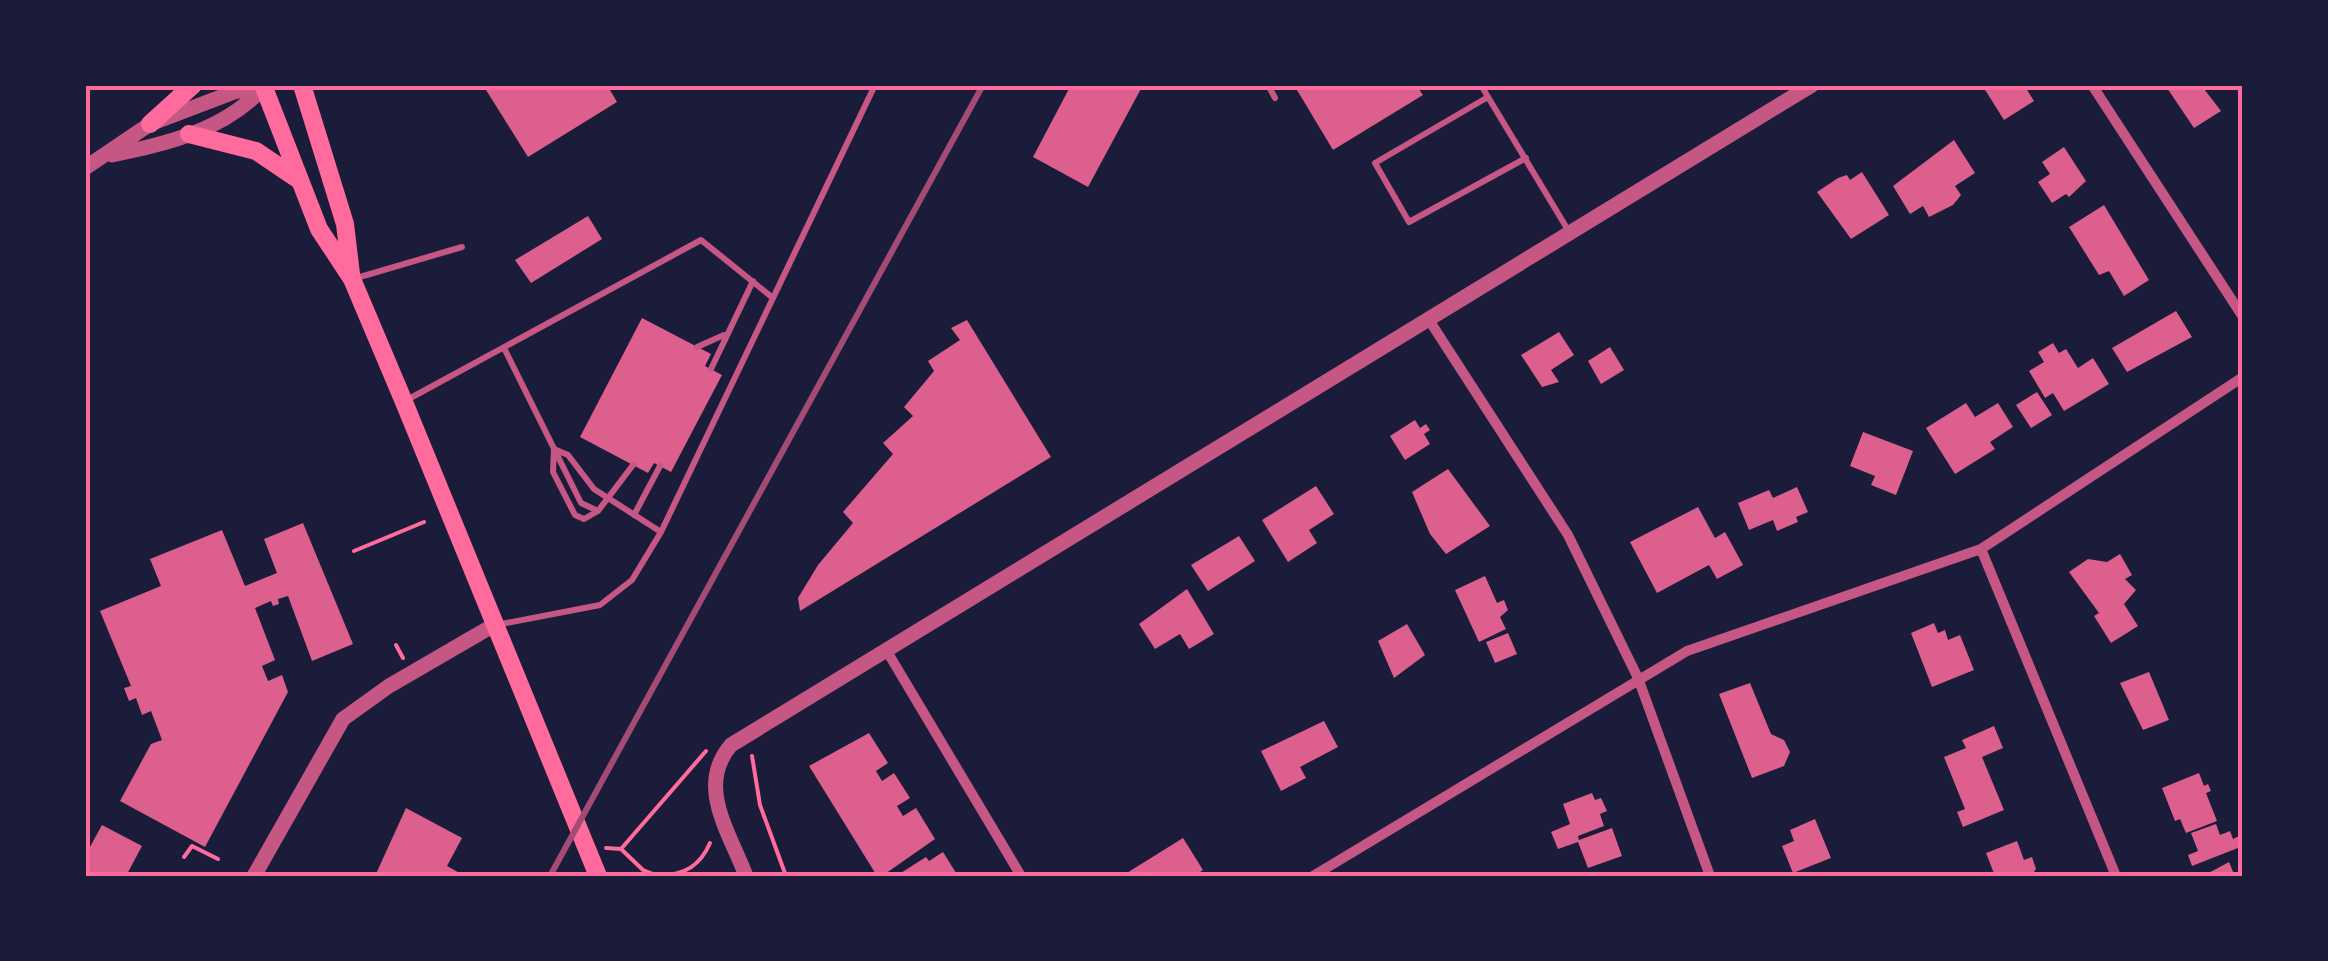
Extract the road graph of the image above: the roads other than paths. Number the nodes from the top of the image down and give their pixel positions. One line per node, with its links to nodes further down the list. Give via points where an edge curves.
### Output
1 (192, 85): 11 (main road)
2 (265, 85): 11 (street); 12 (street, via 242,112); 16 (main road)
3 (302, 85): 19 (main road, via 345,224)
4 (876, 85): 21 (lane)
5 (1268, 85): 10 (lane)
6 (1481, 85): 9 (lane)
7 (1812, 85): 17 (street)
8 (2092, 85): 22 (street)
9 (1488, 97): 14 (lane); 14 (lane, via 1375,162 1409,222)
10 (1275, 98)
11 (150, 124): 13 (street)
12 (189, 134): 13 (street); 16 (main road, via 256,151)
13 (106, 156): 15 (street)
14 (1526, 158): 17 (lane)
15 (85, 168)
16 (300, 180): 19 (main road, via 319,229)
17 (1570, 233): 23 (street)
18 (462, 247): 19 (lane)
19 (352, 279): 29 (main road)
20 (753, 281): 21 (lane); 24 (lane); 26 (lane, via 701,240)
21 (774, 298): 36 (lane)
22 (2243, 316)
23 (1428, 320): 39 (street); 40 (street, via 1568,535)
24 (725, 335): 25 (lane); 27 (lane)
25 (697, 347)
26 (504, 348): 29 (lane); 30 (lane)
27 (711, 369)
28 (2243, 377): 37 (street)
29 (404, 402): 38 (main road)
30 (554, 450): 33 (lane, via 568,455); 34 (lane, via 582,503); 34 (lane, via 553,472 575,515 584,519)
31 (633, 465): 33 (lane)
32 (660, 466): 35 (lane)
33 (610, 500): 34 (lane); 35 (lane)
34 (598, 511)
35 (634, 515): 36 (lane)
36 (661, 532): 38 (lane, via 632,580 600,605)
37 (1981, 549): 40 (street, via 1688,650); 47 (street)
38 (494, 625): 41 (street, via 342,718); 42 (main road)
39 (888, 653): 43 (street, via 731,745 714,768 714,794); 44 (street)
40 (1638, 678): 45 (street); 46 (street)
41 (254, 876)
42 (598, 876)
43 (746, 876)
44 (1021, 876)
45 (1313, 876)
46 (1710, 876)
47 (2116, 876)

